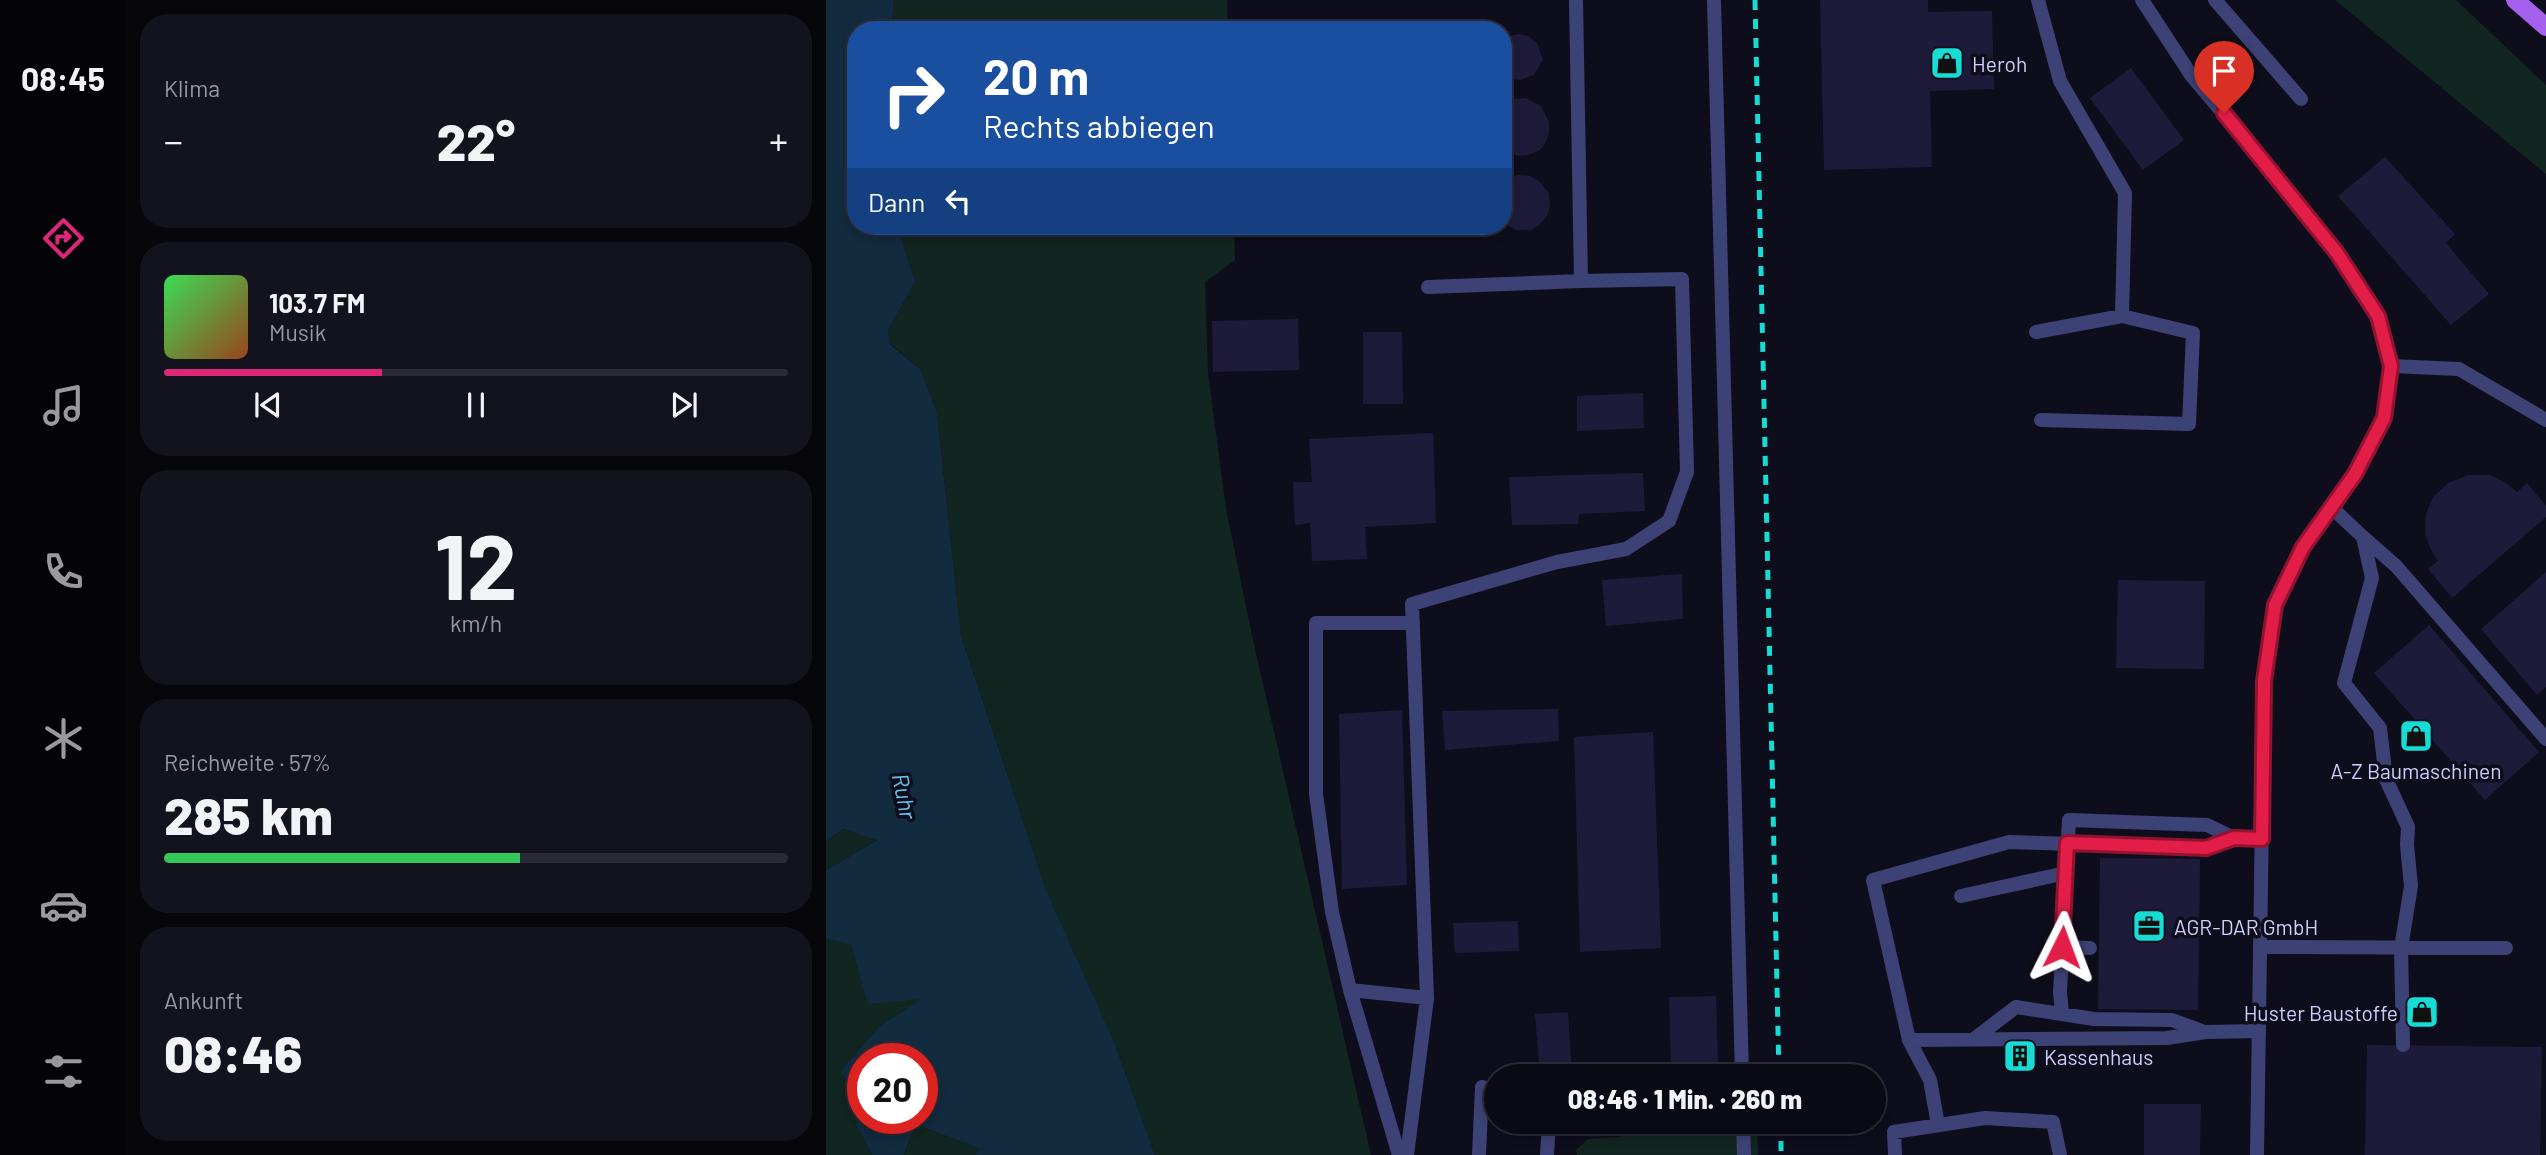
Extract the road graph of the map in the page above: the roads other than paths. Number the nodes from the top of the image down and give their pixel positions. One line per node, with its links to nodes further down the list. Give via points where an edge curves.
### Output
1 (1576, 0): 9 (street)
2 (1714, 0): 38 (street)
3 (2038, 0): 11 (street, via 2060,81 2124,193)
4 (2142, 0): 13 (street, via 2191,75 2337,253 2378,316)
5 (2215, 0): 8 (street)
6 (2515, 0): 7 (main road)
7 (2546, 27)
8 (2301, 99)
9 (1581, 281): 10 (street); 18 (street, via 1682,279 1687,472 1669,521 1626,549 1557,562 1412,604)
10 (1428, 287)
11 (2122, 316): 12 (street); 14 (street, via 2193,333 2189,424)
12 (2036, 332)
13 (2391, 366): 15 (street, via 2459,369); 16 (street, via 2384,418 2355,474)
14 (2041, 420)
15 (2546, 420)
16 (2330, 506): 17 (street); 21 (street, via 2303,547 2275,605 2264,681)
17 (2363, 537): 19 (street, via 2396,566); 28 (street, via 2372,578 2344,683 2380,728 2386,779 2408,827 2411,886)
18 (1413, 623): 30 (street, via 1316,623 1315,794 1332,912); 31 (street)
19 (2546, 739)
20 (2234, 838): 21 (street); 22 (street, via 2206,848); 22 (street, via 2207,825 2069,820)
21 (2262, 839): 26 (street)
22 (2067, 843): 23 (street); 36 (street, via 2009,842 1873,880)
23 (2066, 873): 24 (street); 25 (street)
24 (1961, 896)
25 (2062, 947): 27 (street); 32 (street)
26 (2260, 947): 28 (street); 33 (street)
27 (2090, 948)
28 (2401, 948): 29 (street); 37 (street)
29 (2506, 948)
30 (1350, 990): 31 (street); 43 (street)
31 (1427, 998): 44 (street)
32 (2062, 1013): 34 (street, via 2094,1019 2172,1020); 35 (street, via 2016,1007)
33 (2259, 1031): 34 (street); 50 (street)
34 (2207, 1032): 35 (street, via 2167,1038)
35 (1974, 1039): 36 (street)
36 (1909, 1040): 40 (street, via 1930,1080)
37 (2403, 1045)
38 (1742, 1064)
39 (1484, 1088): 45 (street)
40 (1938, 1125): 48 (street, via 1894,1132); 49 (street, via 1985,1118 2053,1122)
41 (1548, 1134): 46 (street)
42 (1743, 1134): 47 (street)
43 (1399, 1155)
44 (1407, 1155)
45 (1479, 1155)
46 (1547, 1155)
47 (1744, 1155)
48 (1895, 1155)
49 (2060, 1155)
50 (2257, 1155)

